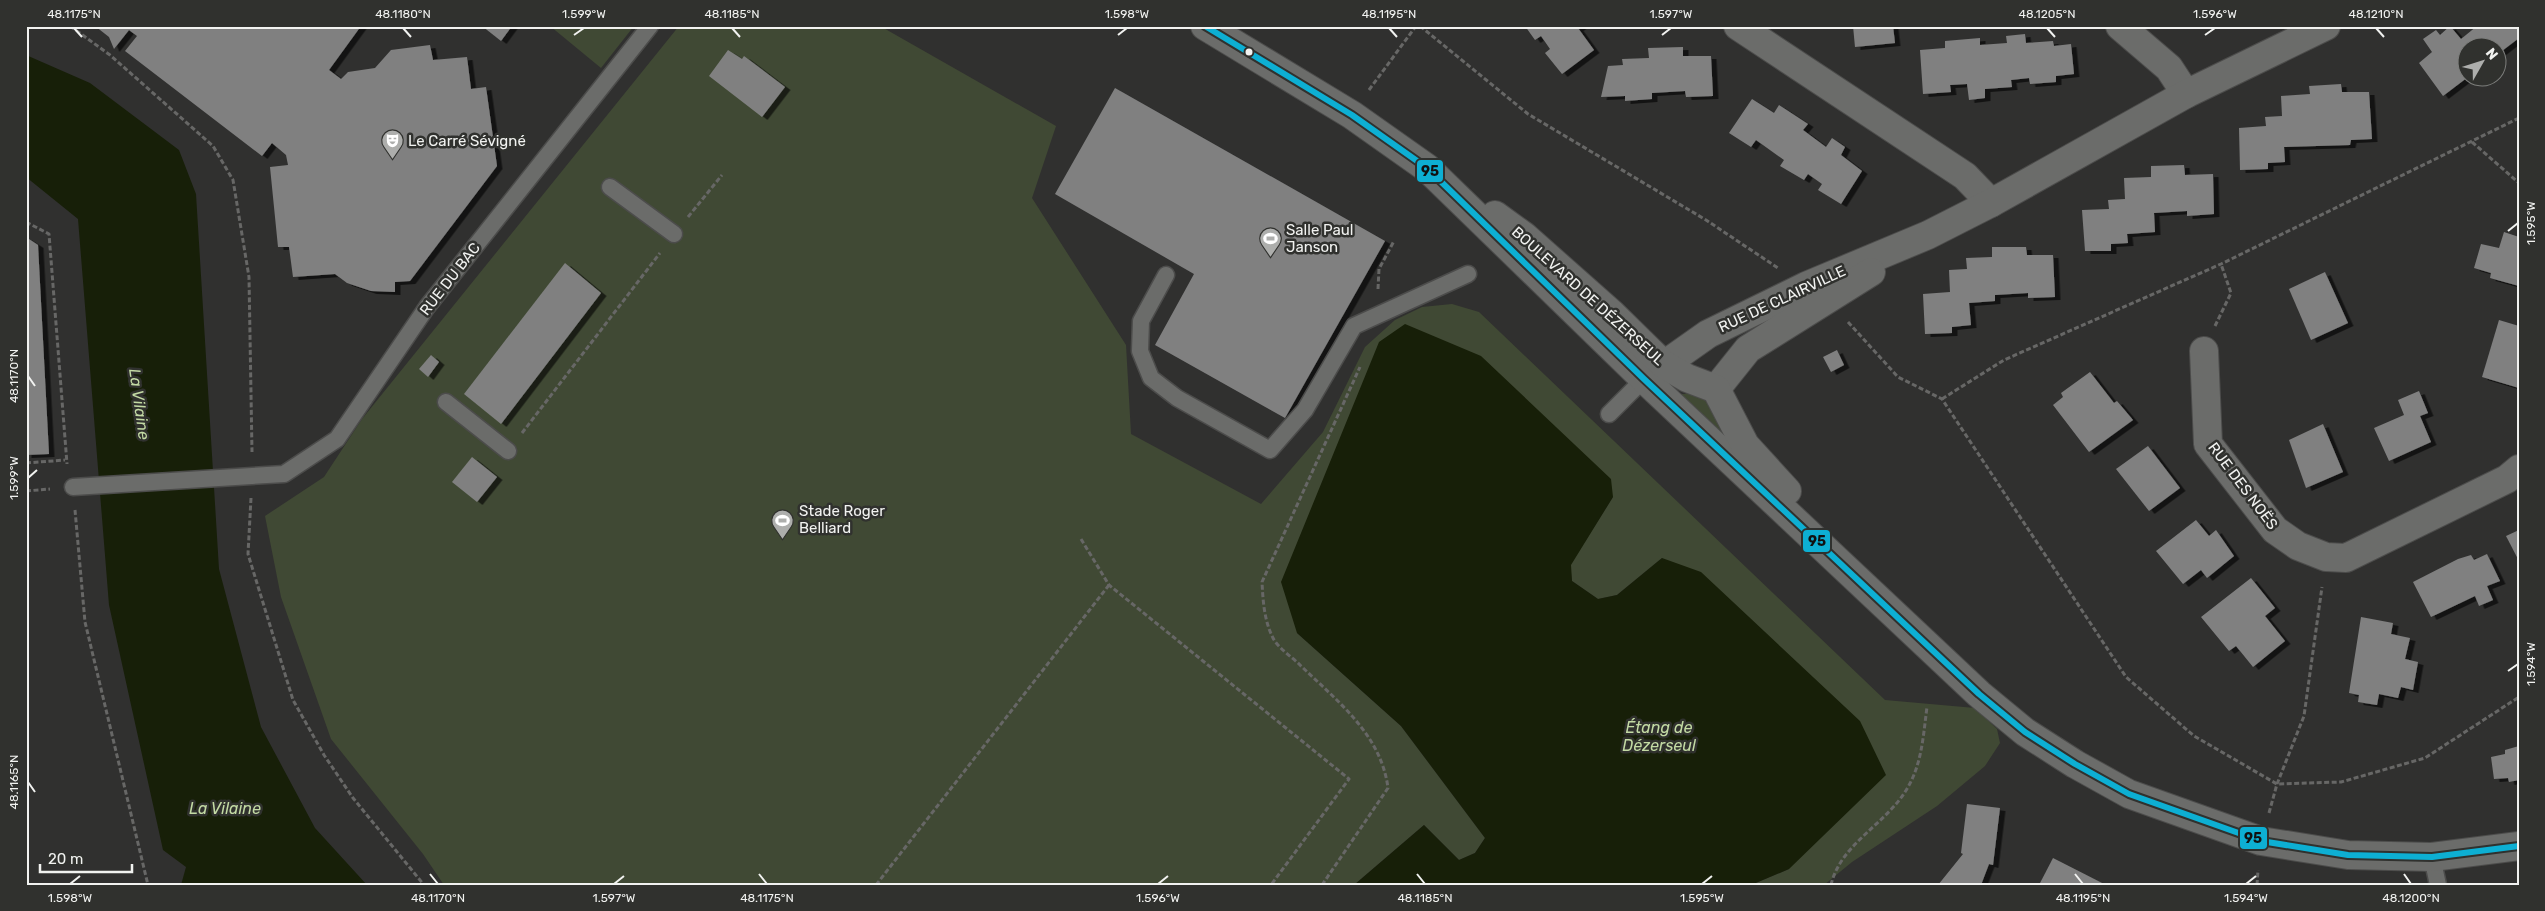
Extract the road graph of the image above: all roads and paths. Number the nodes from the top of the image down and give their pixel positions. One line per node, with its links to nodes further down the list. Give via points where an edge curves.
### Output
1 (70, 26): 35 (path, via 110,55 213,146 233,180 249,278)
2 (650, 26): 35 (lane, RUE DU BAC, via 427,307 337,439 284,474)
3 (1205, 26): 10 (street, BOULEVARD DE DÉZERSEUL)
4 (1416, 26): 10 (path)
5 (1420, 26): 23 (path, via 1528,114 1706,220)
6 (1738, 26): 16 (street, via 1965,176)
7 (2120, 26): 9 (street, via 2169,68)
8 (2326, 26): 9 (street, RUE DE CLAIRVILLE)
9 (2186, 94): 16 (street, RUE DE CLAIRVILLE)
10 (1352, 115): 27 (street, BOULEVARD DE DÉZERSEUL, via 1427,168)
11 (2519, 118): 12 (path)
12 (2472, 142): 14 (path); 20 (path)
13 (722, 175): 18 (path)
14 (2519, 183)
15 (610, 187): 18 (lane)
16 (1991, 203): 23 (street, RUE DE CLAIRVILLE)
17 (26, 222): 33 (path, via 49,234 65,460)
18 (674, 234): 32 (path)
19 (1394, 240): 24 (path, via 1379,269)
20 (2221, 264): 25 (path, via 2231,293); 29 (path, via 2004,360)
21 (1468, 274): 24 (lane)
22 (1166, 275): 24 (lane, via 1141,322 1140,351 1151,378 1177,398 1270,450 1305,410 1354,326)
23 (1818, 293): 27 (street, RUE DE CLAIRVILLE, via 1708,334); 28 (street, RUE DE CLAIRVILLE, via 1748,349); 29 (path, via 1898,377)
24 (1377, 317)
25 (2204, 350): 38 (street, RUE DES NOËS, via 2208,444 2275,530 2298,546)
26 (1364, 360): 51 (path, via 1262,582 1263,610 1273,640 1363,728 1386,775 1388,788)
27 (1654, 372): 28 (street, BOULEVARD DE DÉZERSEUL, via 1686,378); 31 (lane); 40 (street, BOULEVARD DE DÉZERSEUL)
28 (1716, 389): 40 (street, BOULEVARD DE DÉZERSEUL, via 1745,445)
29 (1942, 399): 43 (path, via 2126,677 2194,736)
30 (446, 402): 32 (lane)
31 (1609, 414)
32 (508, 451)
33 (26, 463)
34 (2519, 469): 38 (street, RUE DES NOËS, via 2506,479 2346,558)
35 (253, 477): 36 (lane, RUE DU BAC); 48 (path, via 248,554 293,700 353,798)
36 (73, 487): 47 (path, via 85,622)
37 (1081, 539): 39 (path)
38 (2326, 557): 43 (path, via 2304,716)
39 (1109, 585): 49 (path); 50 (path, via 1349,779)
40 (1979, 694): 44 (street, BOULEVARD DE DÉZERSEUL, via 2026,732 2129,794)
41 (2519, 697): 43 (path, via 2425,758 2341,782)
42 (1926, 707): 52 (path, via 1920,761 1905,793 1838,864)
43 (2277, 784): 44 (path)
44 (2261, 841): 46 (street, BOULEVARD DE DÉZERSEUL, via 2348,855)
45 (2519, 846): 46 (street, BOULEVARD DE DÉZERSEUL)
46 (2432, 857): 53 (lane)
47 (148, 885)
48 (424, 885)
49 (876, 885)
50 (1271, 885)
51 (1322, 885)
52 (1832, 885)
53 (2438, 885)

